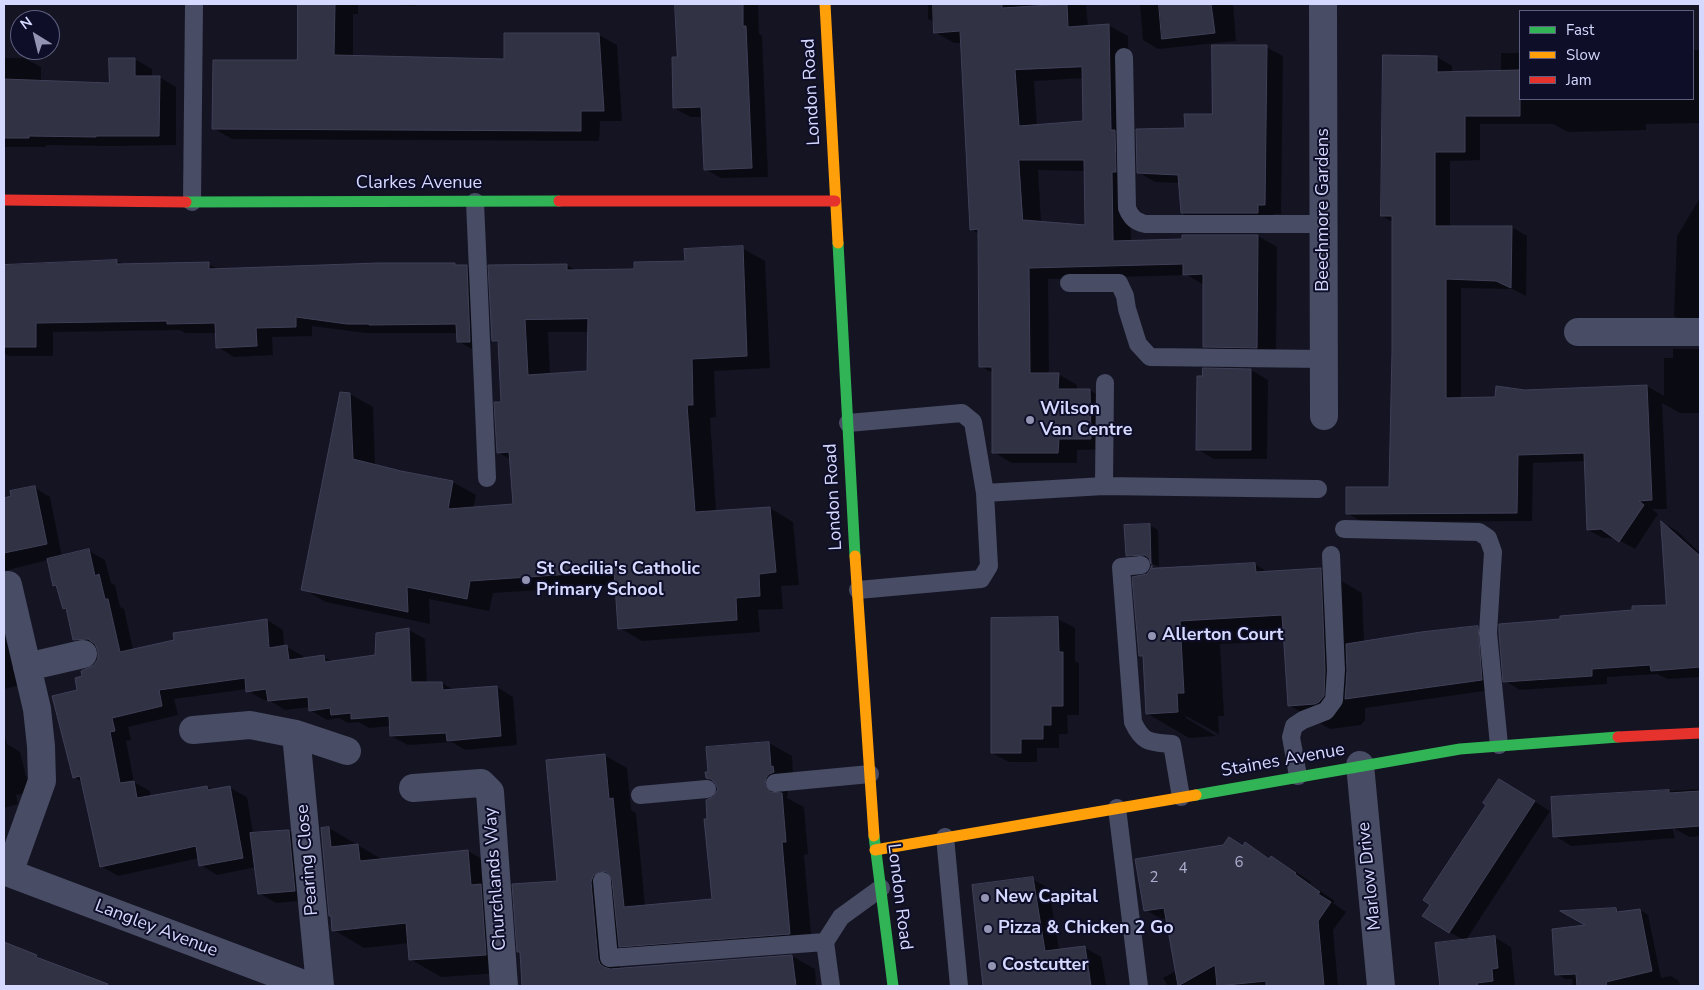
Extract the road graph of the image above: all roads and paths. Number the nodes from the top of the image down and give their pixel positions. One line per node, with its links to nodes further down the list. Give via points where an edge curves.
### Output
1 (194, 4): 7 (lane)
2 (825, 4): 6 (main road, London Road)
3 (1323, 4): 9 (street, Beechmore Gardens)
4 (1124, 56): 9 (lane, via 1127,208 1136,222)
5 (4, 200): 7 (main road, Clarkes Avenue)
6 (835, 201): 8 (main road, Clarkes Avenue); 16 (main road, London Road)
7 (192, 202): 8 (main road, Clarkes Avenue)
8 (475, 202): 17 (lane)
9 (1324, 224): 13 (street, Beechmore Gardens)
10 (1069, 283): 13 (lane, via 1119,283 1138,344 1150,357)
11 (1578, 332): 12 (street)
12 (1700, 332)
13 (1324, 359): 15 (street, Beechmore Gardens)
14 (1105, 383): 18 (lane)
15 (1324, 416)
16 (848, 423): 20 (lane, via 962,413 973,422); 25 (main road, London Road)
17 (487, 478)
18 (1104, 486): 19 (lane); 20 (lane)
19 (1318, 489)
20 (985, 493): 25 (lane, via 989,566 981,579)
21 (1344, 529): 31 (lane, via 1478,532 1488,538 1493,552 1488,633)
22 (1331, 555): 35 (lane, via 1336,670 1334,700 1326,711 1294,726 1291,737)
23 (1141, 565): 40 (lane, via 1122,566 1133,722 1138,734 1150,742 1172,744)
24 (8, 586): 27 (street)
25 (858, 590): 34 (main road, London Road)
26 (83, 654): 27 (street)
27 (27, 667): 44 (street, via 37,709 42,781)
28 (193, 730): 30 (street, via 250,725)
29 (1700, 732): 31 (main road, Staines Avenue)
30 (296, 734): 32 (street); 49 (street, Pearing Close)
31 (1499, 745): 33 (main road, Staines Avenue)
32 (347, 751)
33 (1360, 765): 35 (main road, Staines Avenue); 55 (street, Marlow Drive)
34 (870, 774): 36 (lane); 43 (main road, London Road)
35 (1298, 776): 40 (main road, Staines Avenue)
36 (775, 783)
37 (413, 788): 50 (street, Churchlands Way, via 481,783 490,792)
38 (707, 789): 39 (lane)
39 (640, 795)
40 (1181, 797): 41 (main road, Staines Avenue)
41 (1117, 808): 42 (main road, Staines Avenue); 54 (lane)
42 (945, 837): 43 (main road, Staines Avenue); 53 (lane)
43 (875, 850): 46 (main road, London Road)
44 (6, 872): 48 (street, Langley Avenue)
45 (602, 880): 47 (lane, via 609,958)
46 (881, 888): 47 (lane, via 841,917); 52 (main road, London Road)
47 (825, 942): 51 (lane)
48 (309, 986)
49 (320, 986)
50 (504, 986)
51 (831, 986)
52 (893, 986)
53 (959, 986)
54 (1139, 986)
55 (1381, 986)

